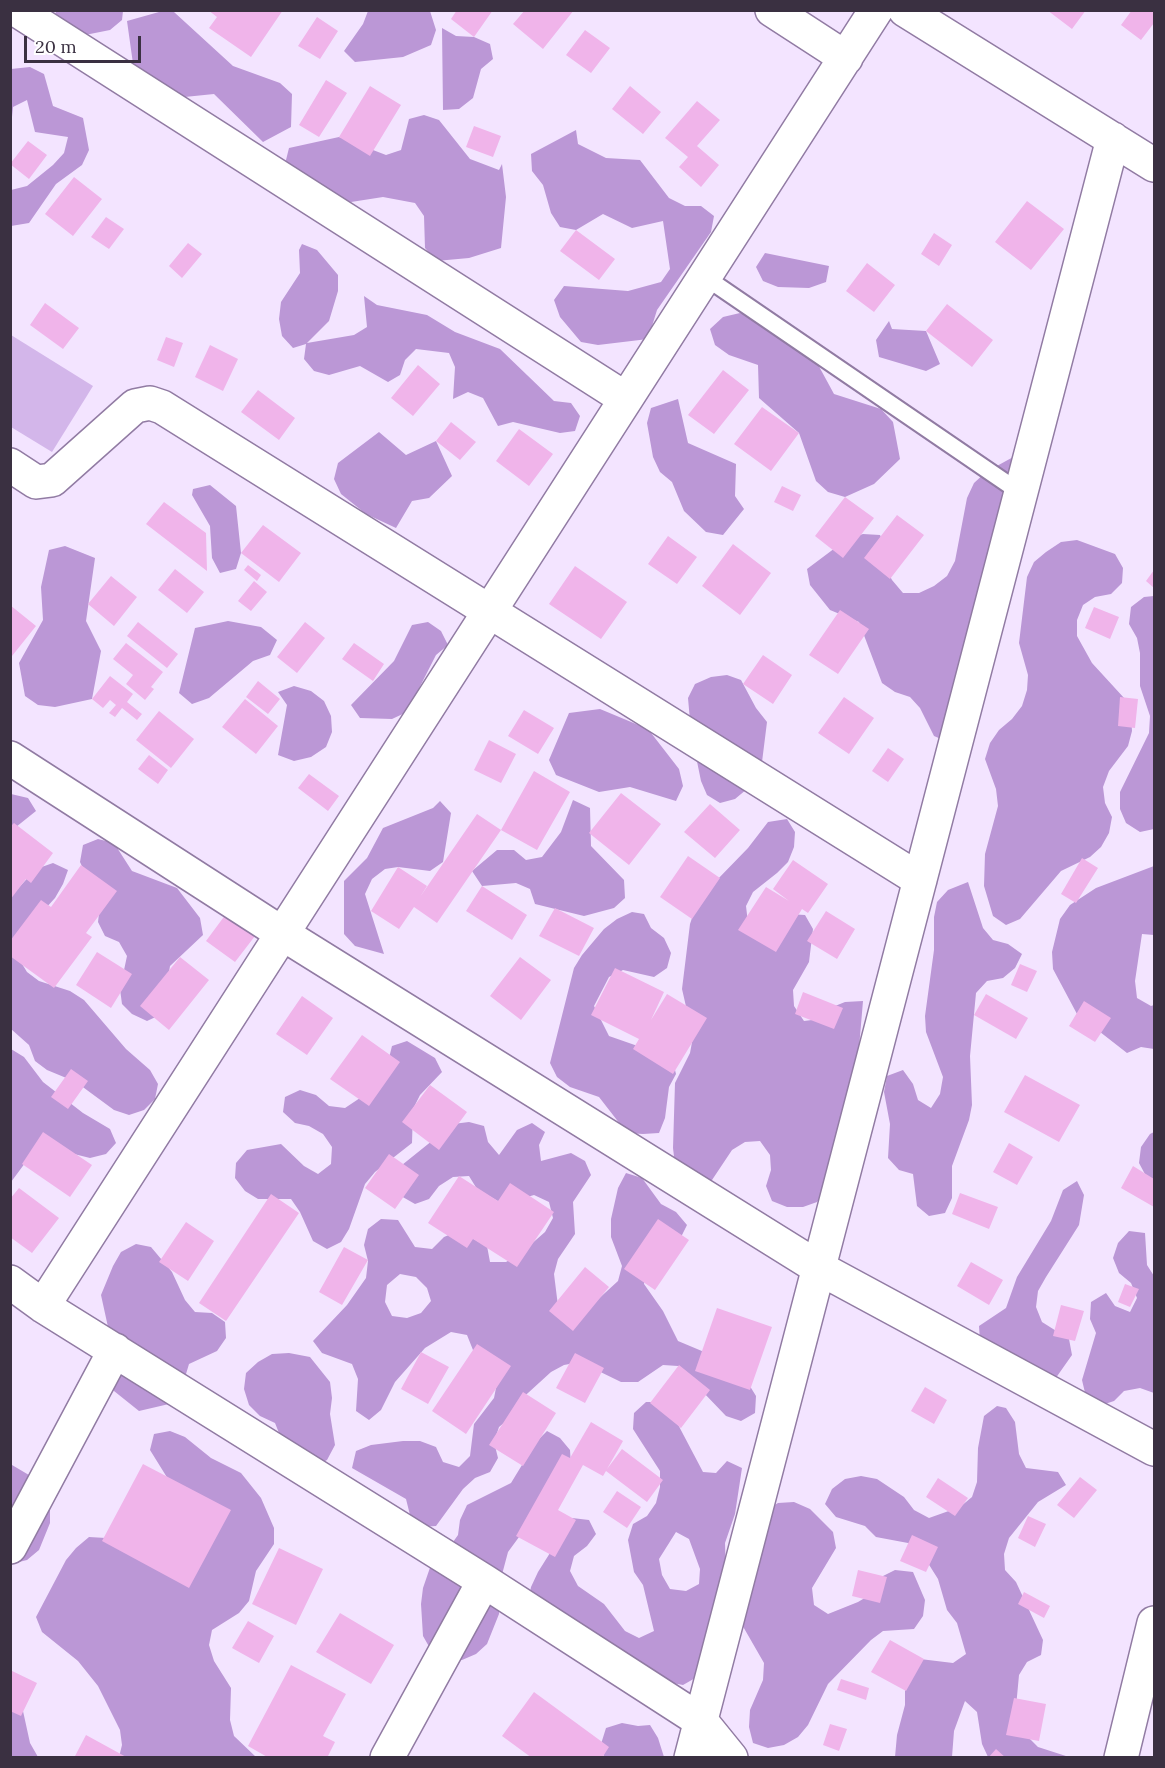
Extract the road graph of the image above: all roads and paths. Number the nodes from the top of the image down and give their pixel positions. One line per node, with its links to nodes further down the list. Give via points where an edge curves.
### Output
1 (17, 10): 9 (street)
2 (772, 10): 5 (street)
3 (876, 10): 5 (street)
4 (905, 10): 6 (street)
5 (846, 58): 8 (street)
6 (1113, 139): 7 (street); 11 (street)
7 (1155, 165)
8 (705, 277): 9 (street); 11 (lane)
9 (626, 399): 12 (street)
10 (10, 465): 12 (street, via 36,482 52,480 135,405 150,403)
11 (1021, 494): 14 (street)
12 (489, 612): 14 (street); 15 (street)
13 (10, 758): 15 (street)
14 (920, 880): 16 (street)
15 (283, 934): 16 (street); 18 (street)
16 (819, 1268): 20 (street); 24 (street)
17 (10, 1282): 18 (street)
18 (43, 1306): 19 (street)
19 (115, 1350): 21 (street); 22 (street)
20 (1155, 1449)
21 (10, 1547)
22 (484, 1581): 24 (street); 25 (street)
23 (1155, 1623): 28 (street)
24 (701, 1721): 26 (street); 27 (street)
25 (387, 1758)
26 (691, 1758)
27 (731, 1758)
28 (1121, 1758)

